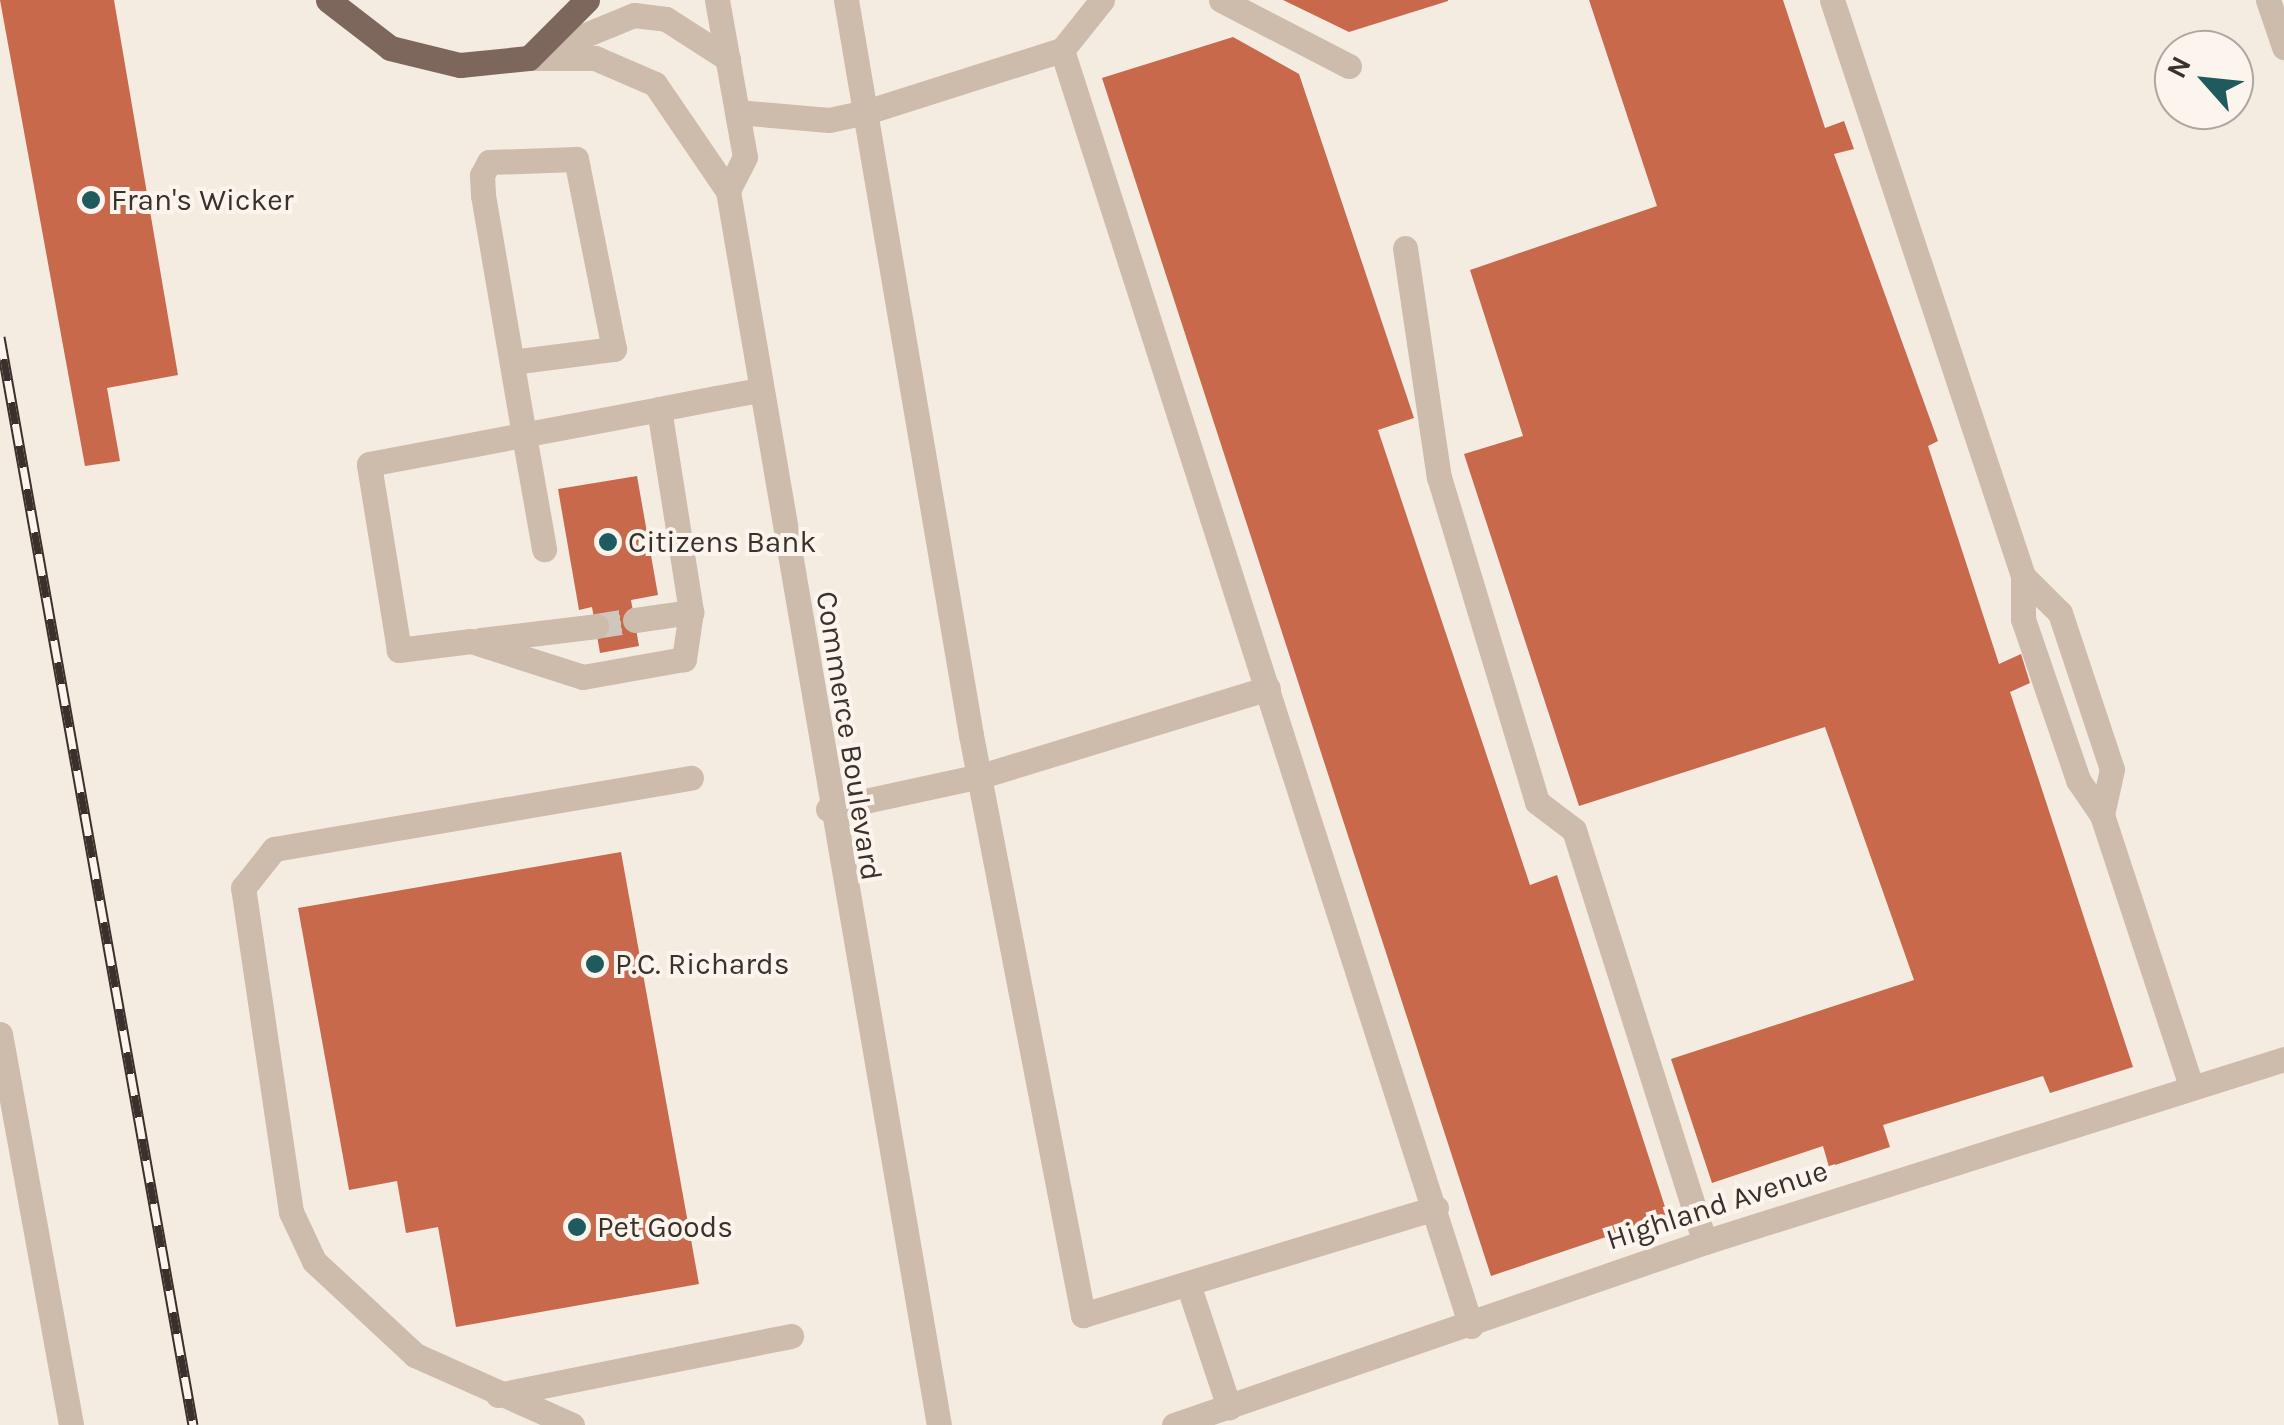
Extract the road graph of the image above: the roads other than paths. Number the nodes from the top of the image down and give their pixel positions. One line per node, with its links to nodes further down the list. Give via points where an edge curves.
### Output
1 (328, 0): 12 (main road, via 372,38 425,60)
2 (588, 0): 12 (main road)
3 (717, 0): 13 (street, Commerce Boulevard)
4 (846, 0): 16 (street)
5 (1102, 0): 9 (street)
6 (1220, 0): 14 (street)
7 (1832, 0): 24 (street)
8 (2268, 0): 10 (street)
9 (1081, 11): 11 (street)
10 (2284, 46)
11 (1062, 50): 16 (street); 29 (street)
12 (529, 58): 13 (street, via 634,15 666,20); 17 (street, via 595,58 655,84)
13 (728, 59): 15 (street, Commerce Boulevard)
14 (1349, 66)
15 (737, 112): 16 (street, via 829,120); 17 (street, Commerce Boulevard, via 746,157)
16 (866, 112): 30 (street)
17 (728, 192): 20 (street, Commerce Boulevard)
18 (1404, 248): 38 (street, via 1436,460 1479,611 1537,802 1574,830)
19 (512, 362): 19 (street, via 482,175 489,162 576,158 614,349); 22 (street)
20 (759, 390): 21 (street); 32 (street, Commerce Boulevard)
21 (659, 409): 22 (street); 25 (street)
22 (524, 435): 23 (street); 28 (street, via 369,464 399,650)
23 (544, 549)
24 (2023, 576): 33 (street, via 2023,619 2078,780); 33 (street, via 2060,612 2112,769)
25 (691, 612): 26 (street); 28 (street, via 684,659 583,678)
26 (635, 620)
27 (596, 626): 28 (street)
28 (470, 642)
29 (1268, 688): 30 (street); 37 (street)
30 (981, 776): 32 (street); 39 (street, via 1083,1315)
31 (691, 778): 42 (street, via 274,849 246,877 291,1212 314,1261 415,1355)
32 (828, 809): 46 (street, Commerce Boulevard)
33 (2102, 815): 36 (street)
34 (0, 1034): 44 (street)
35 (2284, 1059): 36 (street, Highland Avenue)
36 (2191, 1085): 38 (street, Highland Avenue)
37 (1436, 1208): 39 (street); 40 (street)
38 (1704, 1242): 40 (street, Highland Avenue)
39 (1188, 1284): 43 (street)
40 (1472, 1326): 43 (street, Highland Avenue)
41 (791, 1336): 42 (street)
42 (498, 1395): 45 (street)
43 (1229, 1407): 47 (street, Highland Avenue)
44 (71, 1425)
45 (572, 1425)
46 (938, 1425)
47 (1174, 1425)

